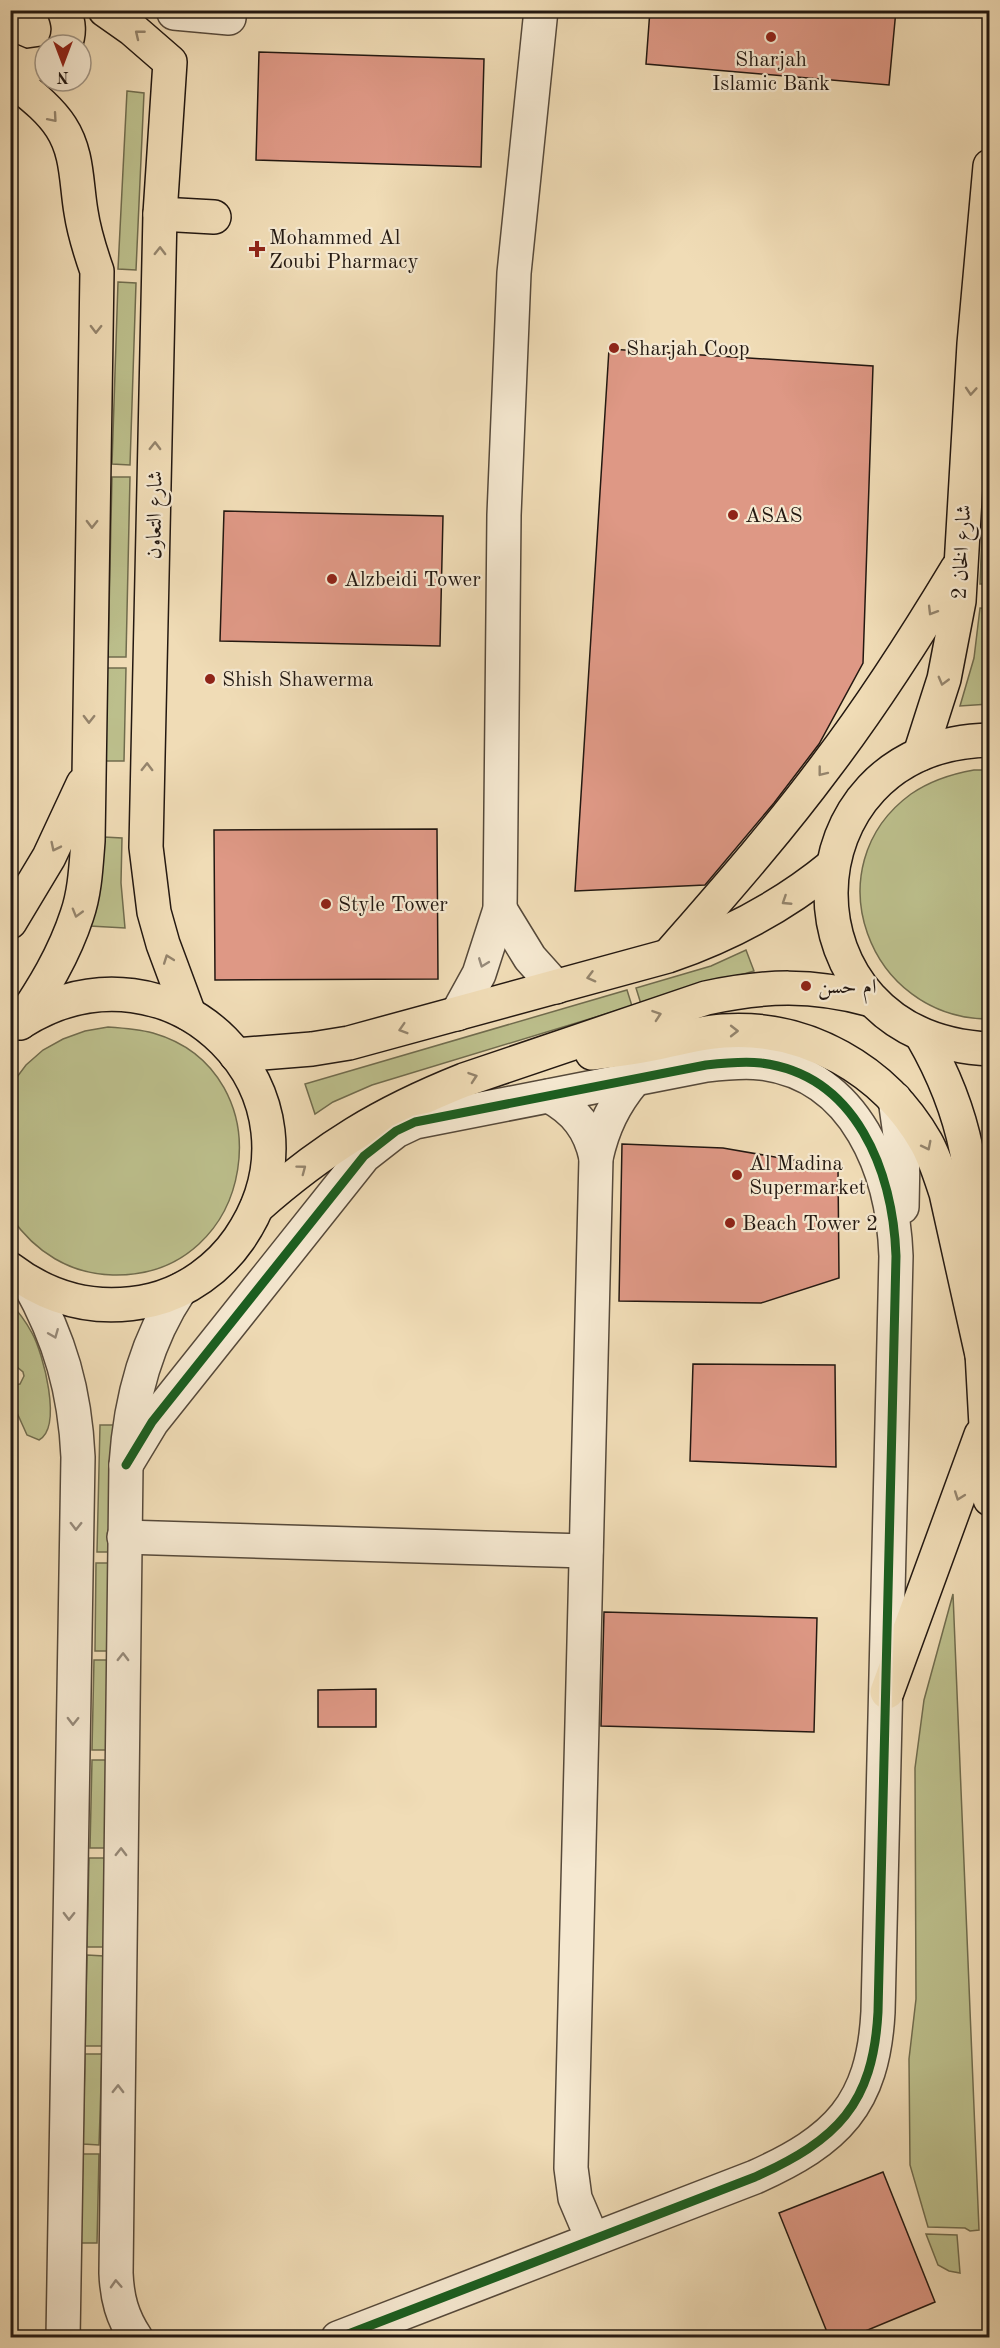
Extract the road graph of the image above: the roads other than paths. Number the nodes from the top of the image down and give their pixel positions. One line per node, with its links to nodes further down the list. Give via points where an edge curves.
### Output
1 (64, 10): 6 (main road)
2 (105, 10): 8 (main road, one-way to 2)
3 (541, 10): 19 (street, via 514,273 504,527)
4 (175, 12): 5 (street); 8 (street, شارع التعاون)
5 (229, 18)
6 (68, 33)
7 (10, 60): 9 (main road, via 24,66)
8 (170, 62): 12 (main road, شارع التعاون)
9 (33, 65)
10 (10, 78): 17 (main road, one-way to 17, via 53,116 68,140 76,167 83,222 97,271)
11 (990, 166): 14 (main road, شارع الخان 2, one-way to 14, via 974,344)
12 (160, 214): 13 (main road); 24 (main road, شارع التعاون, one-way to 12, via 154,912 146,847)
13 (214, 217)
14 (962, 561): 16 (main road, شارع الخان 2, one-way to 16, via 948,659); 21 (main road, one-way to 21, via 887,680 826,766 776,831)
15 (990, 740): 16 (main road, via 968,740)
16 (920, 754): 18 (main road, via 898,766 863,800 849,820)
17 (88, 774): 20 (main road, one-way to 20, via 49,857); 26 (main road, one-way to 26, via 88,841 77,914 45,985)
18 (832, 866): 21 (main road, one-way to 21, via 771,910 704,944); 23 (main road, via 830,907 839,948)
19 (500, 909): 22 (street, via 530,958); 25 (street, one-way to 25, via 479,974)
20 (10, 922)
21 (668, 956): 22 (main road, one-way to 22)
22 (556, 987): 25 (main road)
23 (872, 1000): 27 (main road); 30 (main road, one-way to 23, via 706,998 739,991 806,987)
24 (189, 1014): 26 (main road, via 147,998 103,993 59,1002); 29 (main road)
25 (457, 1014): 29 (main road, one-way to 29, via 349,1043)
26 (15, 1026)
27 (922, 1036): 28 (main road, via 967,1048); 39 (main road, via 953,1098 970,1165)
28 (990, 1049)
29 (236, 1055): 35 (main road, via 258,1095 267,1128 268,1162)
30 (531, 1058): 33 (main road, one-way to 33, via 615,1050 715,1032 778,1034 829,1051 853,1064); 35 (main road, one-way to 30, via 320,1155 389,1113 464,1080)
31 (634, 1080): 32 (street); 34 (street, via 605,1124); 36 (street, via 734,1061 763,1063 816,1083 838,1100 873,1146 890,1200)
32 (549, 1096): 34 (street, via 586,1127); 41 (street, via 415,1122 380,1143 351,1172 160,1413)
33 (894, 1099): 36 (street, via 904,1190); 39 (main road, one-way to 39, via 938,1167)
34 (596, 1158): 44 (street)
35 (257, 1207): 38 (main road, via 234,1247 218,1264)
36 (896, 1256): 45 (street)
37 (19, 1275): 38 (main road, via 70,1300 114,1306); 47 (street, one-way to 47, via 55,1336 65,1366 78,1457)
38 (180, 1290): 41 (street, via 142,1367 128,1432)
39 (982, 1355): 40 (main road)
40 (986, 1422): 42 (main road); 45 (main road, one-way to 45)
41 (126, 1465): 43 (street)
42 (990, 1499)
43 (124, 1537): 44 (street); 48 (street, one-way to 43, via 123,2316 116,2273)
44 (586, 1551): 46 (street, via 571,2168 574,2198)
45 (887, 1692): 46 (street, via 876,2043 869,2073 856,2101 837,2127 787,2163)
46 (592, 2238): 49 (street)
47 (63, 2337)
48 (135, 2337)
49 (338, 2337)

